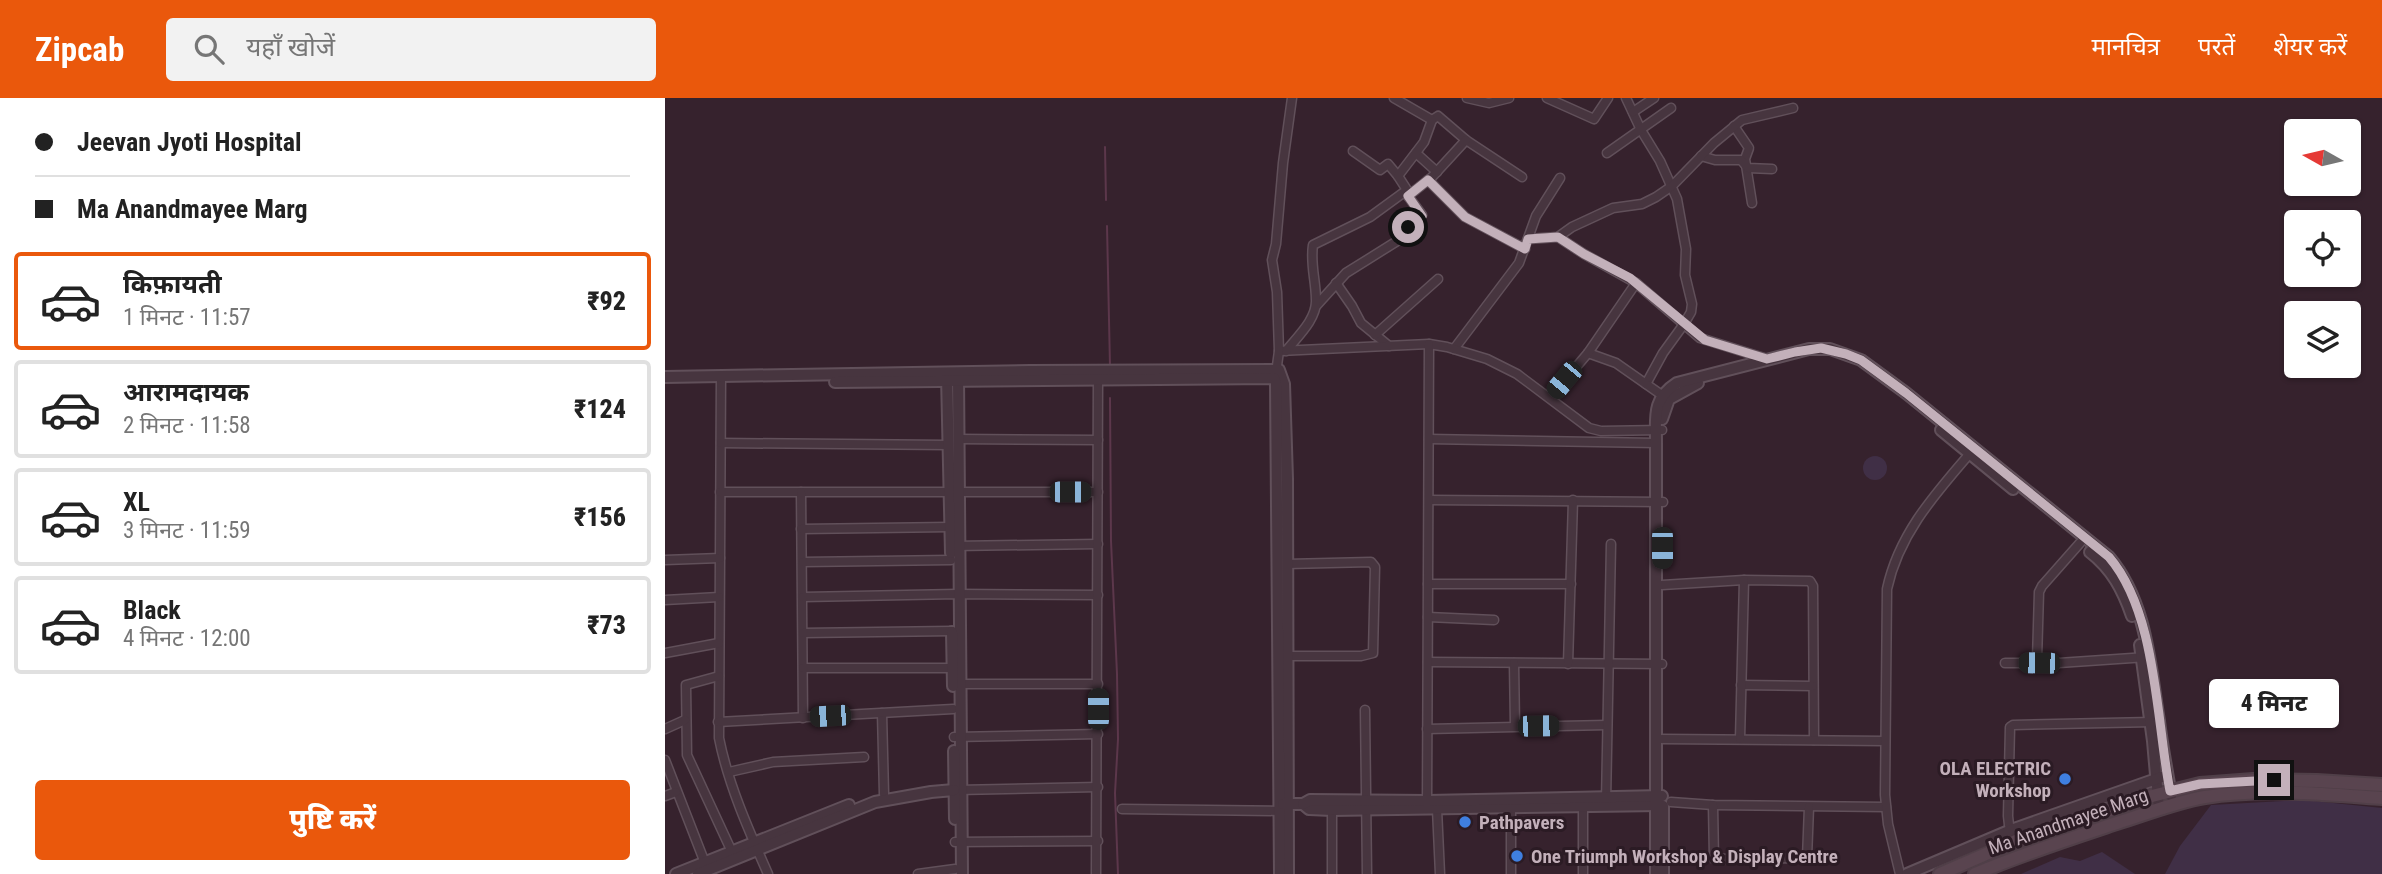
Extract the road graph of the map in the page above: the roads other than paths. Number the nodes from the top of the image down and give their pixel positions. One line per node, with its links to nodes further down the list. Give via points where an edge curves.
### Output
1 (1292, 98): 42 (street, via 1272,260)
2 (1394, 98): 12 (street)
3 (1467, 98): 4 (street, via 1489,103)
4 (1509, 98)
5 (1608, 98): 8 (street, via 1594,119)
6 (1626, 98): 11 (street)
7 (1654, 98): 11 (street)
8 (1552, 99)
9 (1671, 108): 14 (street)
10 (1793, 108): 13 (street, via 1748,118)
11 (1633, 112): 14 (street)
12 (1432, 120): 15 (street, via 1438,116); 17 (street)
13 (1734, 126): 19 (street); 20 (street, via 1749,148)
14 (1641, 130): 18 (street); 27 (street)
15 (1466, 140): 22 (street); 24 (street)
16 (1353, 151): 23 (street, via 1380,170 1387,163)
17 (1416, 153): 22 (street); 23 (street)
18 (1607, 153)
19 (1701, 156): 20 (street, via 1741,160); 27 (street)
20 (1746, 166): 21 (street); 29 (street)
21 (1772, 169)
22 (1437, 172): 26 (street)
23 (1398, 176): 28 (street)
24 (1522, 177)
25 (1560, 178): 31 (street, via 1536,216)
26 (1428, 180): 28 (street); 32 (street, via 1465,217)
27 (1672, 186): 30 (street, via 1646,202 1613,208); 37 (street, via 1692,304)
28 (1406, 194): 34 (street, via 1422,216 1408,227 1410,233); 36 (street, via 1313,245)
29 (1752, 203)
30 (1558, 237): 31 (street); 35 (street)
31 (1528, 239): 32 (street)
32 (1525, 249): 41 (street)
33 (1438, 279): 38 (street)
34 (1336, 283): 36 (street); 38 (street, via 1360,323)
35 (1636, 283): 37 (street); 44 (street)
36 (1316, 306): 42 (street, via 1304,330)
37 (1684, 324): 45 (street, via 1705,340); 52 (street)
38 (1375, 335): 40 (street)
39 (1429, 344): 40 (street); 41 (street); 56 (street)
40 (1389, 346): 42 (street)
41 (1454, 349): 54 (street, via 1517,374)
42 (1282, 351): 46 (street)
43 (1818, 352): 45 (street); 53 (street, via 1703,381); 61 (street, via 1831,349 1861,360)
44 (1588, 353): 52 (street, via 1616,363); 54 (street)
45 (1767, 359): 53 (street, via 1677,383)
46 (1276, 375): 48 (street); 49 (street); 79 (street, via 1281,373 1284,384); 148 (street)
47 (665, 377): 50 (street)
48 (952, 377): 49 (street); 50 (street); 58 (street)
49 (1098, 379): 57 (street)
50 (721, 380): 51 (street); 59 (street)
51 (665, 384)
52 (1646, 384): 53 (street)
53 (1665, 397): 55 (street, via 1657,414)
54 (1549, 398): 55 (street, via 1594,430)
55 (1659, 430): 60 (street); 68 (street)
56 (1429, 439): 60 (street); 66 (street)
57 (1098, 440): 58 (street); 65 (street)
58 (954, 442): 59 (street); 64 (street)
59 (721, 443): 62 (street)
60 (1655, 443): 68 (street)
61 (1972, 451): 71 (street); 96 (street, via 2109,557 2133,594); 127 (street, via 1920,514 1895,559 1887,589)
62 (720, 492): 63 (street); 75 (street)
63 (801, 492): 64 (street); 70 (street)
64 (954, 492): 65 (street); 69 (street); 74 (street)
65 (1098, 492): 72 (street)
66 (1429, 500): 67 (street); 81 (street)
67 (1573, 500): 68 (street); 82 (street)
68 (1660, 502): 83 (street); 102 (street)
69 (950, 527): 70 (street); 74 (street)
70 (801, 529): 78 (street)
71 (2080, 543): 96 (street, via 2118,583); 100 (street, via 2039,592)
72 (1098, 544): 74 (street); 85 (street)
73 (1611, 544): 103 (street)
74 (954, 546): 77 (street); 84 (street)
75 (720, 558): 76 (street); 86 (street)
76 (665, 560)
77 (951, 560): 78 (street); 84 (street)
78 (803, 562): 87 (street)
79 (1287, 564): 95 (street); 95 (street, via 1371,562 1375,567 1373,653)
80 (1744, 580): 83 (street); 109 (street); 110 (street, via 1812,583)
81 (1428, 584): 82 (street); 89 (street)
82 (1571, 584): 101 (street)
83 (1662, 584): 102 (street)
84 (955, 594): 85 (street); 87 (street); 91 (street); 107 (street)
85 (1098, 595): 108 (street)
86 (719, 597): 88 (street); 93 (street)
87 (803, 597): 92 (street)
88 (665, 600)
89 (1428, 617): 90 (street); 97 (street)
90 (1494, 620)
91 (952, 631): 92 (street); 105 (street)
92 (803, 634): 104 (street)
93 (719, 643): 94 (street); 106 (street)
94 (665, 653)
95 (1288, 656): 148 (street)
96 (2146, 657): 100 (street); 117 (street)
97 (1428, 662): 98 (street); 121 (street)
98 (1514, 663): 101 (street); 119 (street)
99 (2005, 663): 100 (street)
100 (2039, 663)
101 (1568, 664): 103 (street)
102 (1659, 664): 103 (street); 124 (street); 142 (street)
103 (1608, 665): 118 (street)
104 (803, 668): 105 (street); 114 (street)
105 (952, 668): 107 (street)
106 (719, 676): 115 (street, via 686,685); 116 (street)
107 (956, 684): 108 (street); 111 (street); 123 (street)
108 (1098, 684): 122 (street)
109 (1741, 685): 110 (street); 125 (street)
110 (1813, 686): 126 (street)
111 (953, 709): 113 (street); 123 (street)
112 (1365, 710): 144 (street)
113 (883, 713): 114 (street); 138 (street)
114 (803, 718): 116 (street)
115 (685, 720): 120 (street); 160 (street, via 687,755)
116 (718, 722): 130 (street)
117 (2155, 722): 131 (street); 156 (street, via 2013,724 2008,816)
118 (1607, 725): 119 (street); 141 (street)
119 (1515, 726): 121 (street)
120 (665, 729)
121 (1427, 729): 149 (street)
122 (1098, 734): 123 (street); 133 (street)
123 (957, 737): 134 (street)
124 (1663, 739): 125 (street); 142 (street)
125 (1740, 739): 126 (street)
126 (1814, 740): 127 (street)
127 (1885, 741): 152 (street)
128 (864, 757): 130 (street, via 780,761)
129 (665, 760): 135 (street)
130 (729, 772): 159 (street)
131 (2162, 777): 137 (street); 156 (street)
132 (2382, 785): 137 (main road, Ma Anandmayee Marg, via 2250,780 2200,784)
133 (1098, 787): 134 (street); 158 (street)
134 (958, 790): 136 (street); 157 (street)
135 (676, 792): 139 (street); 161 (street)
136 (931, 792): 138 (street); 159 (street, via 875,802)
137 (2164, 793): 146 (street); 154 (street); 156 (main road, Ma Anandmayee Marg)
138 (884, 794): 159 (street)
139 (665, 796)
140 (2382, 798): 146 (main road, Ma Anandmayee Marg, via 2255,794 2205,797)
141 (1606, 801): 142 (street); 147 (street); 149 (street)
142 (1662, 801): 145 (street); 163 (street)
143 (1304, 804): 144 (street, via 1310,800); 148 (street); 155 (street, via 1308,809)
144 (1367, 805): 149 (street); 155 (street); 172 (street)
145 (1713, 805): 151 (street); 151 (street, via 1714,859 1807,858)
146 (2173, 805): 154 (main road, Ma Anandmayee Marg)
147 (1583, 806): 150 (street); 175 (street)
148 (1284, 807): 153 (street); 169 (street); 170 (street)
149 (1431, 807): 150 (street); 173 (street)
150 (1511, 807): 174 (street)
151 (1809, 807): 152 (street)
152 (1886, 807): 176 (street)
153 (1122, 809)
154 (2159, 809): 179 (main road, Ma Anandmayee Marg)
155 (1332, 810): 171 (street)
156 (2013, 835): 177 (street); 178 (main road, Ma Anandmayee Marg)
157 (958, 841): 158 (street); 162 (street)
158 (1098, 841): 168 (street)
159 (756, 847): 160 (street); 165 (street); 166 (street)
160 (732, 852): 161 (street)
161 (705, 863): 164 (street)
162 (957, 872): 167 (street)
163 (1656, 873)
164 (676, 874)
165 (698, 874)
166 (768, 874)
167 (918, 874)
168 (1096, 874)
169 (1280, 874)
170 (1288, 874)
171 (1332, 874)
172 (1367, 874)
173 (1440, 874)
174 (1511, 874)
175 (1583, 874)
176 (1900, 874)
177 (1907, 874)
178 (1940, 874)
179 (1975, 874)

